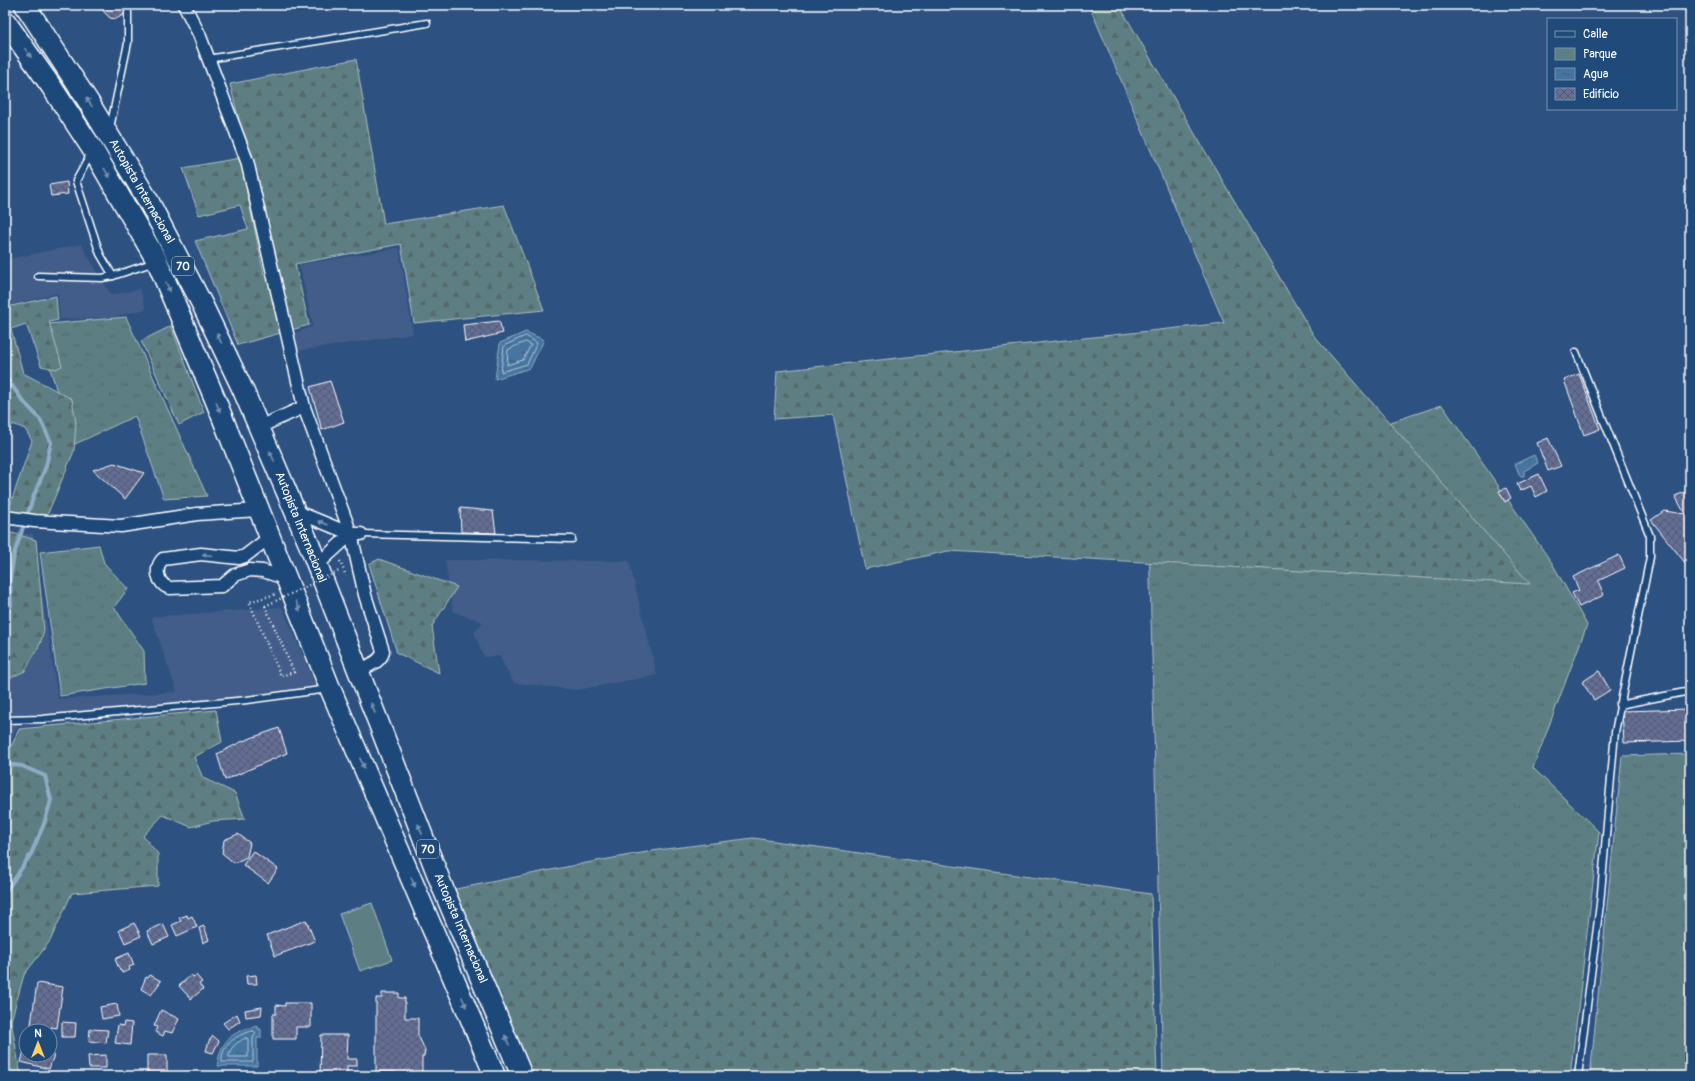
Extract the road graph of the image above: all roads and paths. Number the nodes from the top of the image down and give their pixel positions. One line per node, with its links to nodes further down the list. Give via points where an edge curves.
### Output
1 (25, 5): 7 (highway, Autopista Internacional / 70, one-way to 1)
2 (184, 5): 6 (street)
3 (128, 12): 7 (lane, via 128,43)
4 (5, 21): 8 (highway, Autopista Internacional / 70, one-way to 8)
5 (427, 23): 6 (lane)
6 (208, 59): 13 (street, via 247,161)
7 (109, 134): 14 (highway, Autopista Internacional / 70, one-way to 7, via 169,238)
8 (93, 150): 9 (highway, Autopista Internacional / 70, one-way to 9); 11 (lane, via 76,181 100,254)
9 (157, 261): 11 (lane); 15 (highway, Autopista Internacional / 70, one-way to 15)
10 (38, 276): 11 (lane)
11 (113, 276)
12 (1576, 352): 29 (lane, via 1650,536 1650,557)
13 (304, 407): 14 (street); 18 (street)
14 (259, 427): 16 (highway, Autopista Internacional / 70, one-way to 14)
15 (259, 510): 17 (street, via 197,514 121,526); 19 (highway, Autopista Internacional / 70)
16 (295, 511): 18 (street, one-way to 16); 22 (highway, Autopista Internacional / 70)
17 (5, 517)
18 (356, 534): 20 (lane); 22 (street); 26 (street, via 365,595 383,651 380,660)
19 (270, 537): 21 (street, via 245,556); 25 (highway, Autopista Internacional / 70)
20 (572, 539)
21 (230, 558): 24 (street); 24 (street, one-way to 24, via 202,554 162,559 158,566 159,580 163,586 170,588 222,586)
22 (317, 565): 26 (highway, Autopista Internacional / 70)
23 (339, 571): 25 (path, bridge, via 265,606 294,672 281,676 249,602)
24 (235, 575): 25 (street, via 250,570 263,571)
25 (285, 588): 27 (highway, Autopista Internacional / 70, one-way to 27)
26 (358, 671): 32 (highway, Autopista Internacional / 70, one-way to 26, via 444,891)
27 (330, 688): 30 (lane, via 247,700 42,719); 31 (highway, Autopista Internacional / 70, one-way to 31)
28 (1690, 691): 29 (lane)
29 (1619, 704): 33 (lane, via 1600,904)
30 (5, 720)
31 (495, 1076)
32 (522, 1076)
33 (1578, 1076)

